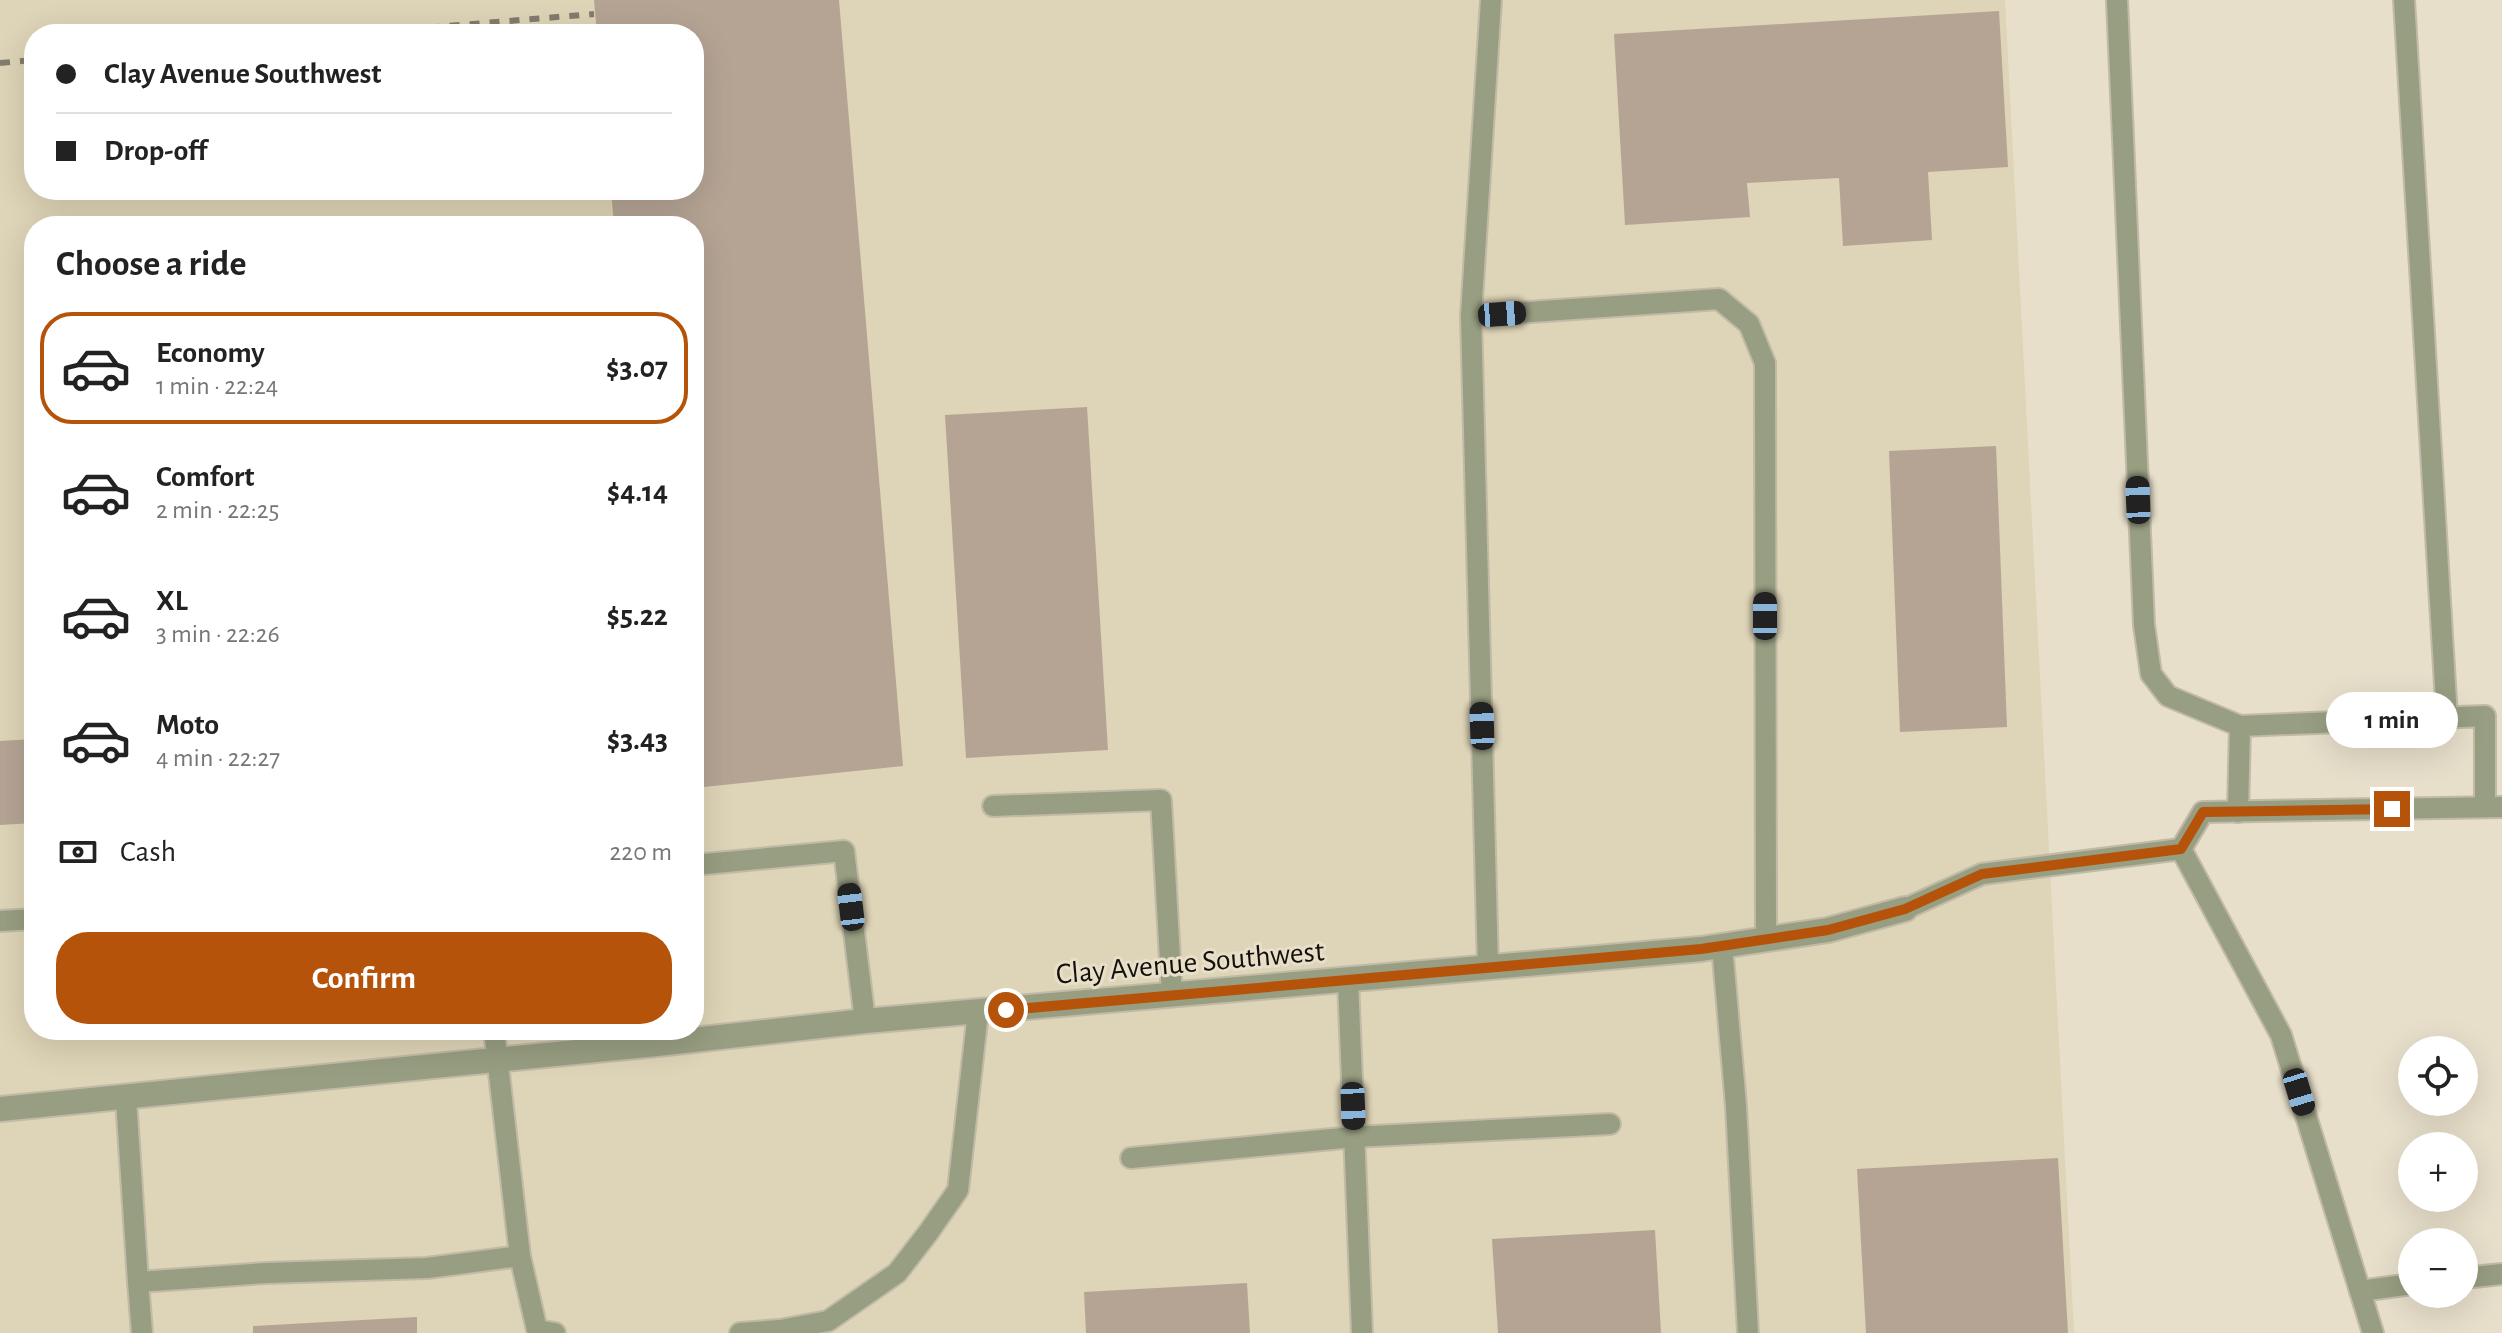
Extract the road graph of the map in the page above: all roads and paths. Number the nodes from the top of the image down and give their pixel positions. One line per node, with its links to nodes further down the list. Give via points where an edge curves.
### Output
1 (1491, 0): 4 (lane)
2 (2117, 0): 6 (lane, via 2143,610 2151,674 2168,696)
3 (2404, 0): 5 (lane)
4 (1471, 316): 15 (lane, via 1719,299 1749,324 1765,363); 17 (lane)
5 (2447, 718): 6 (lane); 8 (lane, via 2485,716)
6 (2240, 726): 9 (lane)
7 (993, 806): 19 (lane, via 1161,800)
8 (2494, 807): 9 (lane)
9 (2238, 812): 10 (lane, via 2203,812)
10 (2181, 849): 12 (lane, via 1982,874); 36 (lane, via 2281,1035)
11 (704, 864): 21 (lane, via 844,851)
12 (1905, 909): 15 (street, Clay Avenue Southwest, via 1828,930)
13 (24, 920): 14 (lane)
14 (0, 921)
15 (1766, 939): 16 (street, Clay Avenue Southwest)
16 (1722, 946): 17 (street, Clay Avenue Southwest); 41 (lane)
17 (1488, 968): 18 (street, Clay Avenue Southwest)
18 (1348, 980): 19 (street, Clay Avenue Southwest); 29 (lane)
19 (1172, 995): 20 (street, Clay Avenue Southwest)
20 (978, 1012): 21 (street, Clay Avenue Southwest); 39 (lane, via 958,1190 928,1233 897,1273 828,1321)
21 (865, 1021): 22 (street, Clay Avenue Southwest)
22 (704, 1038)
23 (495, 1040): 25 (lane)
24 (682, 1040): 25 (street, Clay Avenue Southwest)
25 (498, 1059): 26 (street, Clay Avenue Southwest); 31 (lane)
26 (126, 1098): 27 (street, Clay Avenue Southwest); 34 (lane)
27 (0, 1109)
28 (1610, 1124): 29 (lane)
29 (1354, 1137): 30 (lane); 40 (lane)
30 (1131, 1158)
31 (520, 1256): 34 (lane, via 427,1268); 37 (lane)
32 (2502, 1274): 33 (lane)
33 (2478, 1277)
34 (138, 1282): 38 (lane)
35 (2398, 1286): 36 (lane)
36 (2360, 1291): 42 (lane)
37 (543, 1332)
38 (142, 1333)
39 (740, 1333)
40 (1362, 1333)
41 (1748, 1333)
42 (2373, 1333)

